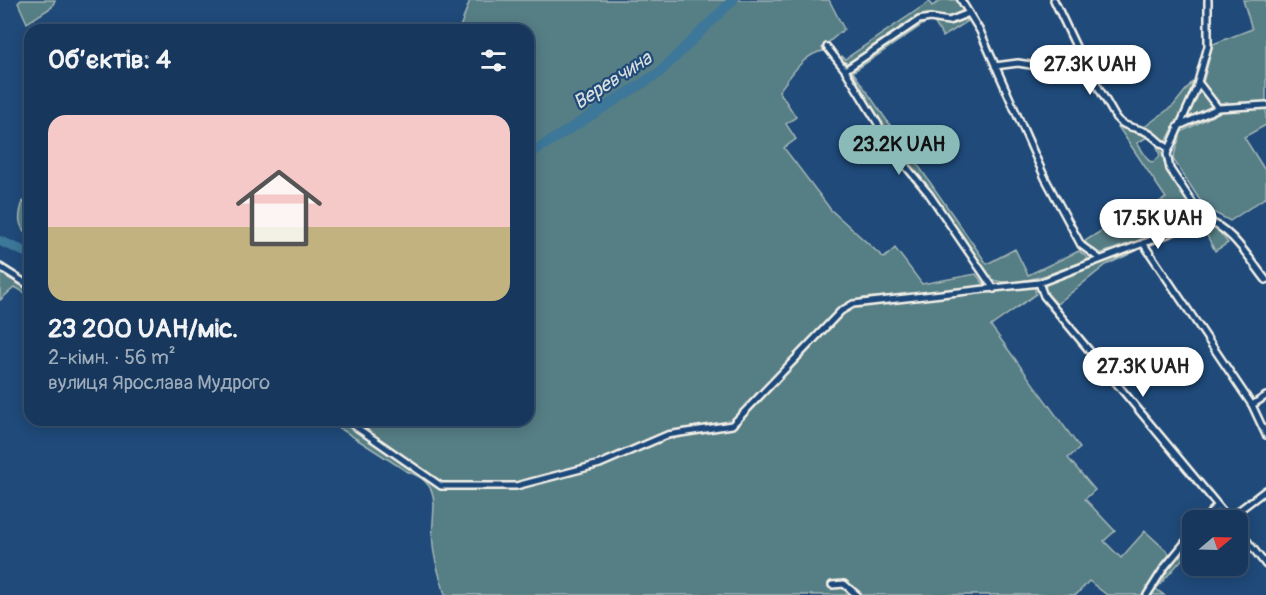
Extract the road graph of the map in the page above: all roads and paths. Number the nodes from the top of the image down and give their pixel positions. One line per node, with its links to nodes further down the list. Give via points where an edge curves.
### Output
1 (961, 0): 4 (street)
2 (1054, 0): 6 (street)
3 (1208, 0): 9 (street, via 1209,35)
4 (969, 13): 7 (street); 8 (street, via 949,21 919,20)
5 (827, 47): 8 (street)
6 (1080, 55): 7 (street, via 1043,67 1018,63); 13 (street, via 1119,122 1149,133)
7 (995, 66): 16 (street, via 1081,246)
8 (845, 70): 21 (street, via 899,158 929,194)
9 (1198, 82): 11 (street); 12 (street)
10 (1266, 105): 11 (street)
11 (1218, 108): 12 (street)
12 (1177, 127): 13 (street)
13 (1169, 148): 14 (street, via 1170,169)
14 (1204, 220): 15 (street); 18 (street, via 1219,227 1236,243)
15 (1143, 243): 16 (street); 23 (street)
16 (1100, 259): 20 (street)
17 (0, 267): 19 (street)
18 (1266, 280)
19 (24, 282)
20 (1039, 283): 21 (street); 27 (street, via 1049,302)
21 (994, 289): 24 (street, via 853,304 841,311 732,425 667,435 600,464 516,486 441,486)
22 (1266, 396): 23 (street)
23 (1252, 405): 25 (street)
24 (355, 426)
25 (1266, 435)
26 (1266, 490): 30 (street)
27 (1217, 506): 28 (street); 29 (street)
28 (1213, 510)
29 (1221, 510)
30 (1240, 510)
31 (1248, 542): 33 (street)
32 (1182, 546): 36 (street)
33 (1266, 565)
34 (832, 585): 35 (street, via 844,584)
35 (856, 595)
36 (1147, 595)

